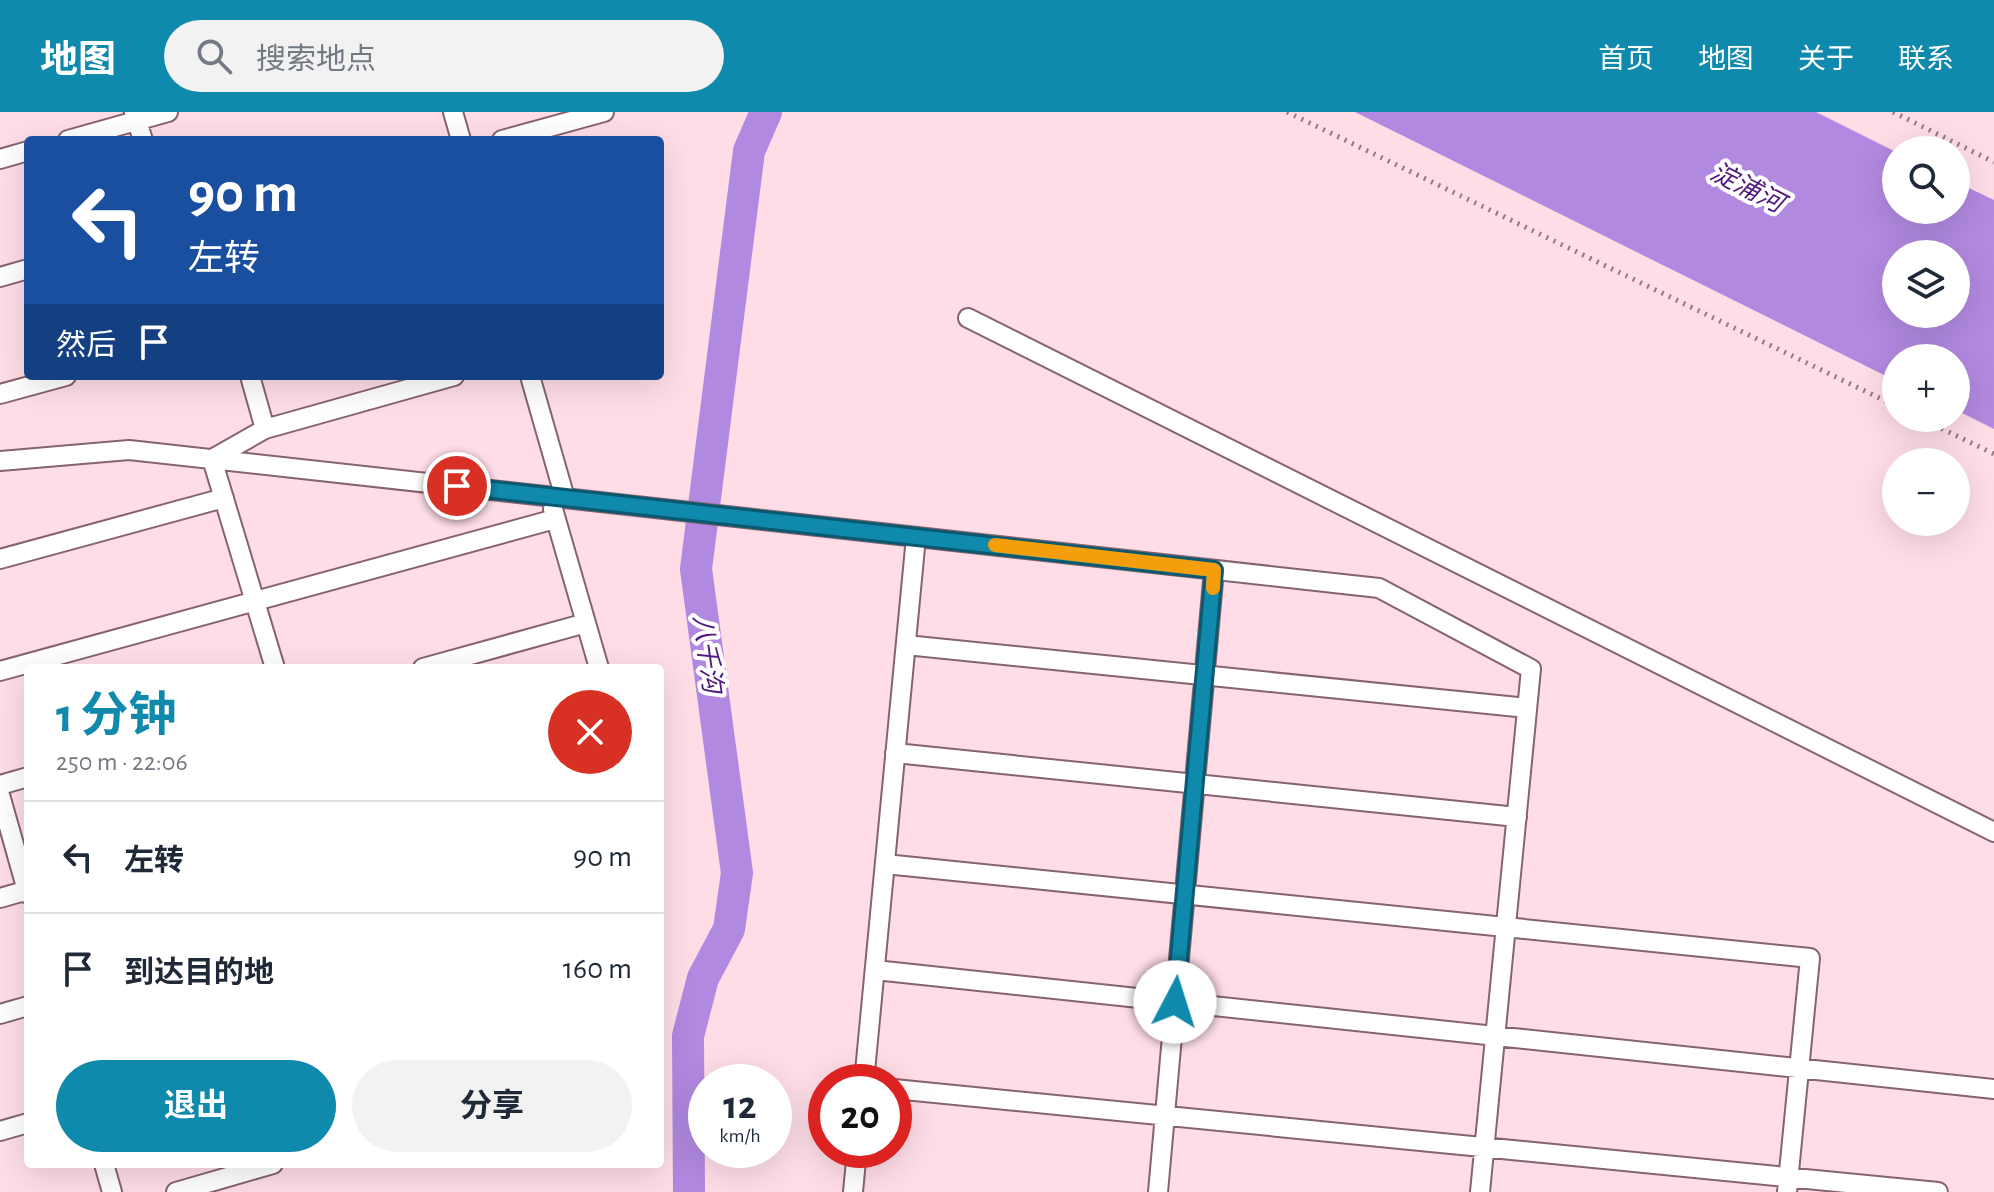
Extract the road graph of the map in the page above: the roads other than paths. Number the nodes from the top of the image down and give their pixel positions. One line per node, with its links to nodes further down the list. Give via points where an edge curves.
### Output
1 (168, 112): 4 (lane)
2 (453, 112): 7 (lane)
3 (604, 112): 8 (lane)
4 (136, 116): 5 (lane); 6 (lane)
5 (79, 136)
6 (142, 136)
7 (460, 136)
8 (517, 136)
9 (24, 152): 10 (lane)
10 (0, 159)
11 (24, 270): 12 (lane)
12 (0, 277)
13 (968, 318): 45 (lane)
14 (51, 380): 18 (lane)
15 (251, 380): 19 (lane)
16 (440, 380): 19 (lane)
17 (531, 380): 22 (lane)
18 (0, 394)
19 (265, 429): 20 (lane)
20 (212, 459): 21 (lane, via 129,450); 22 (lane); 23 (lane)
21 (0, 461)
22 (557, 497): 24 (lane); 25 (lane)
23 (224, 498): 26 (lane); 28 (lane)
24 (555, 519): 28 (lane); 29 (lane)
25 (916, 537): 27 (lane); 30 (lane)
26 (0, 559)
27 (1214, 570): 37 (lane); 38 (lane, via 1379,588 1531,669)
28 (255, 601): 32 (lane); 33 (lane)
29 (586, 623): 34 (lane); 35 (lane)
30 (906, 645): 37 (lane); 39 (lane)
31 (24, 664): 36 (lane)
32 (26, 664)
33 (274, 664)
34 (437, 664)
35 (598, 664)
36 (0, 671)
37 (1205, 675): 38 (lane); 41 (lane)
38 (1527, 708): 44 (lane)
39 (895, 753): 41 (lane); 46 (lane)
40 (24, 778): 42 (lane)
41 (1195, 784): 44 (lane); 49 (lane)
42 (0, 785)
43 (0, 795): 47 (lane)
44 (1517, 817): 51 (lane)
45 (1994, 832)
46 (885, 864): 49 (lane); 52 (lane)
47 (24, 878)
48 (24, 893): 50 (lane)
49 (1185, 894): 51 (lane); 53 (lane)
50 (0, 898)
51 (1506, 928): 56 (lane); 58 (lane, via 1810,958)
52 (875, 970): 53 (lane); 57 (lane)
53 (1175, 1002): 56 (lane); 61 (lane)
54 (24, 1007): 55 (lane)
55 (0, 1014)
56 (1495, 1035): 58 (lane); 64 (lane)
57 (866, 1064)
58 (1800, 1068): 59 (lane); 68 (lane)
59 (1994, 1089)
60 (912, 1091): 61 (lane)
61 (1165, 1115): 64 (lane); 72 (lane)
62 (24, 1124): 63 (lane)
63 (0, 1131)
64 (1484, 1147): 68 (lane); 73 (lane)
65 (105, 1168): 69 (lane)
66 (259, 1168): 70 (lane)
67 (855, 1168): 71 (lane)
68 (1788, 1185): 74 (lane)
69 (112, 1192)
70 (176, 1192)
71 (853, 1192)
72 (1158, 1192)
73 (1480, 1192)
74 (1938, 1192)

